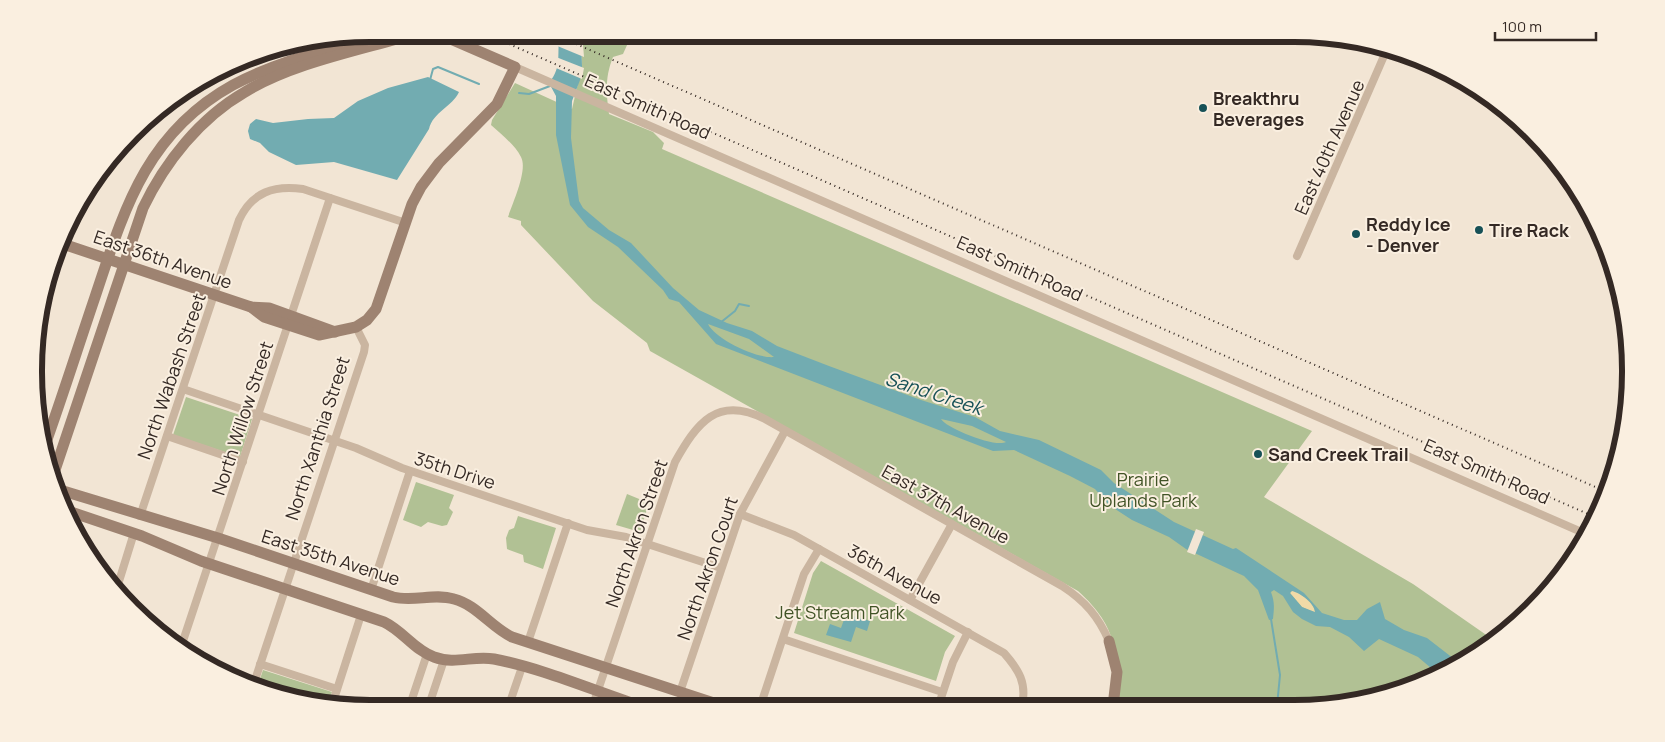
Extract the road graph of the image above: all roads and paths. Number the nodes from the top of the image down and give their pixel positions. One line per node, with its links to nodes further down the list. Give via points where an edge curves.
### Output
1 (367, 42): 11 (street, via 279,76 244,92 223,107 191,137 159,178 143,208)
2 (457, 42): 5 (street, East Smith Road)
3 (359, 43): 10 (street, via 297,58 263,71 196,109 166,139 146,166 126,205)
4 (1385, 56): 9 (street, East 40th Avenue)
5 (515, 67): 7 (street, via 497,104 427,178); 31 (street, East Smith Road)
6 (330, 198): 7 (street); 12 (street, North Wabash Street, via 286,187 260,194 247,206 239,220); 13 (street, North Willow Street)
7 (406, 223): 14 (street, via 378,305 371,316)
8 (68, 246): 10 (street, East 36th Avenue)
9 (1297, 256)
10 (108, 259): 11 (street, East 36th Avenue); 19 (street)
11 (123, 264): 12 (street, East 36th Avenue); 23 (street)
12 (214, 295): 13 (street, East 36th Avenue, via 251,307 264,317); 15 (street, North Wabash Street)
13 (290, 321): 14 (street, East 36th Avenue, via 319,335); 17 (street, North Willow Street)
14 (356, 327): 21 (street, North Xanthia Street, via 365,345 364,352)
15 (183, 389): 17 (street, 35th Drive); 20 (street, North Wabash Street)
16 (750, 412): 18 (street, East 37th Avenue); 34 (street, North Akron Street, via 730,409 718,412 697,426 675,462)
17 (260, 415): 21 (street, 35th Drive); 22 (street, North Willow Street)
18 (785, 431): 27 (street, North Akron Court); 30 (street, East 37th Avenue)
19 (49, 434)
20 (167, 436): 22 (street); 28 (street, North Wabash Street)
21 (335, 441): 24 (street, 35th Drive); 37 (street, North Xanthia Street)
22 (243, 462): 33 (street, North Willow Street)
23 (57, 465)
24 (410, 471): 29 (street, 35th Drive); 41 (street)
25 (66, 492): 28 (street, East 35th Avenue)
26 (75, 514): 32 (street)
27 (740, 514): 35 (street, 36th Avenue, via 781,528); 38 (street, North Akron Court)
28 (140, 516): 33 (street, East 35th Avenue)
29 (568, 523): 34 (street, 35th Drive); 48 (street)
30 (952, 524): 42 (street); 47 (street, East 37th Avenue, via 1078,597 1097,617)
31 (1580, 531)
32 (134, 533): 36 (street); 39 (street)
33 (218, 538): 36 (street, North Willow Street); 37 (street, East 35th Avenue)
34 (646, 543): 38 (street, 35th Drive); 53 (street, North Akron Street)
35 (819, 549): 42 (street, 36th Avenue); 45 (street, via 804,574)
36 (210, 564): 40 (street); 46 (street, North Willow Street)
37 (294, 564): 40 (street, North Xanthia Street); 41 (street, East 35th Avenue)
38 (721, 568): 57 (street, North Akron Court)
39 (119, 582)
40 (286, 589): 43 (street); 51 (street, North Xanthia Street)
41 (372, 590): 48 (street, East 35th Avenue, via 399,599 438,596 458,600 503,633)
42 (910, 600): 44 (street, 36th Avenue)
43 (361, 615): 49 (street, via 394,628); 55 (street)
44 (968, 632): 58 (street, via 952,662); 68 (street, 36th Avenue, via 1004,653 1016,666 1023,679)
45 (783, 639): 58 (street); 66 (street)
46 (183, 641)
47 (1110, 641): 69 (street, via 1117,672)
48 (528, 642): 53 (street, East 35th Avenue)
49 (427, 654): 50 (street); 60 (street)
50 (444, 660): 52 (street, via 492,659); 61 (street)
51 (260, 664): 54 (street, North Xanthia Street); 55 (street)
52 (522, 667): 56 (street); 62 (street)
53 (605, 667): 56 (street, North Akron Street); 57 (street, East 35th Avenue)
54 (256, 678)
55 (337, 689): 59 (street)
56 (597, 692): 63 (street, North Akron Street); 64 (street)
57 (680, 692): 65 (street, East 35th Avenue)
58 (942, 692): 67 (street)
59 (334, 698)
60 (413, 700)
61 (431, 700)
62 (511, 700)
63 (594, 700)
64 (622, 700)
65 (705, 700)
66 (762, 700)
67 (940, 700)
68 (1023, 700)
69 (1114, 700)

